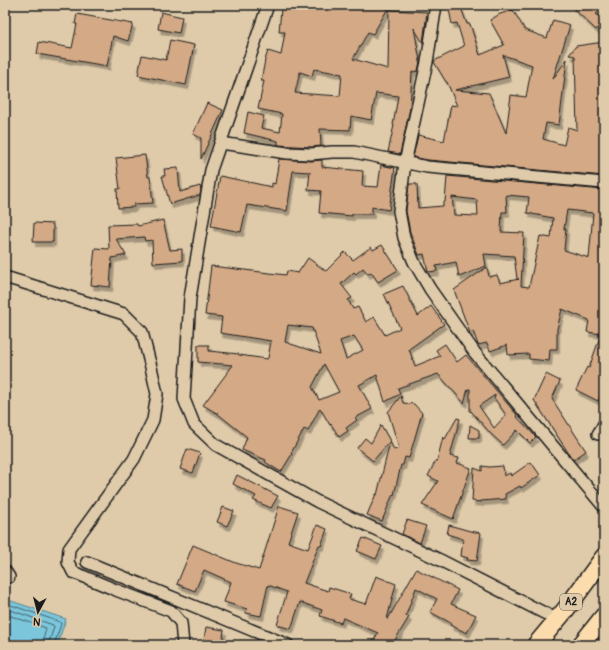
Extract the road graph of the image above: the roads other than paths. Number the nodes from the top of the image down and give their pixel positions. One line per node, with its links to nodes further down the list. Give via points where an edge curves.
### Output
1 (268, 5): 3 (street)
2 (436, 5): 4 (street)
3 (220, 143): 4 (street, via 287,153 354,152); 13 (street, via 212,170 190,298 184,399 194,424 216,445 318,502)
4 (406, 163): 5 (street); 9 (street, via 399,211 404,238 414,262 476,353)
5 (604, 183)
6 (5, 277): 14 (street, via 124,314 142,332 157,394 153,420 134,459 69,549 68,562 73,572 171,611 181,623)
7 (604, 424): 8 (street)
8 (598, 434)
9 (604, 507)
10 (604, 557): 13 (highway, A2)
11 (87, 562): 15 (street)
12 (604, 616): 17 (highway)
13 (558, 620): 16 (highway, A2)
14 (183, 645)
15 (288, 645)
16 (536, 645)
17 (581, 645)

